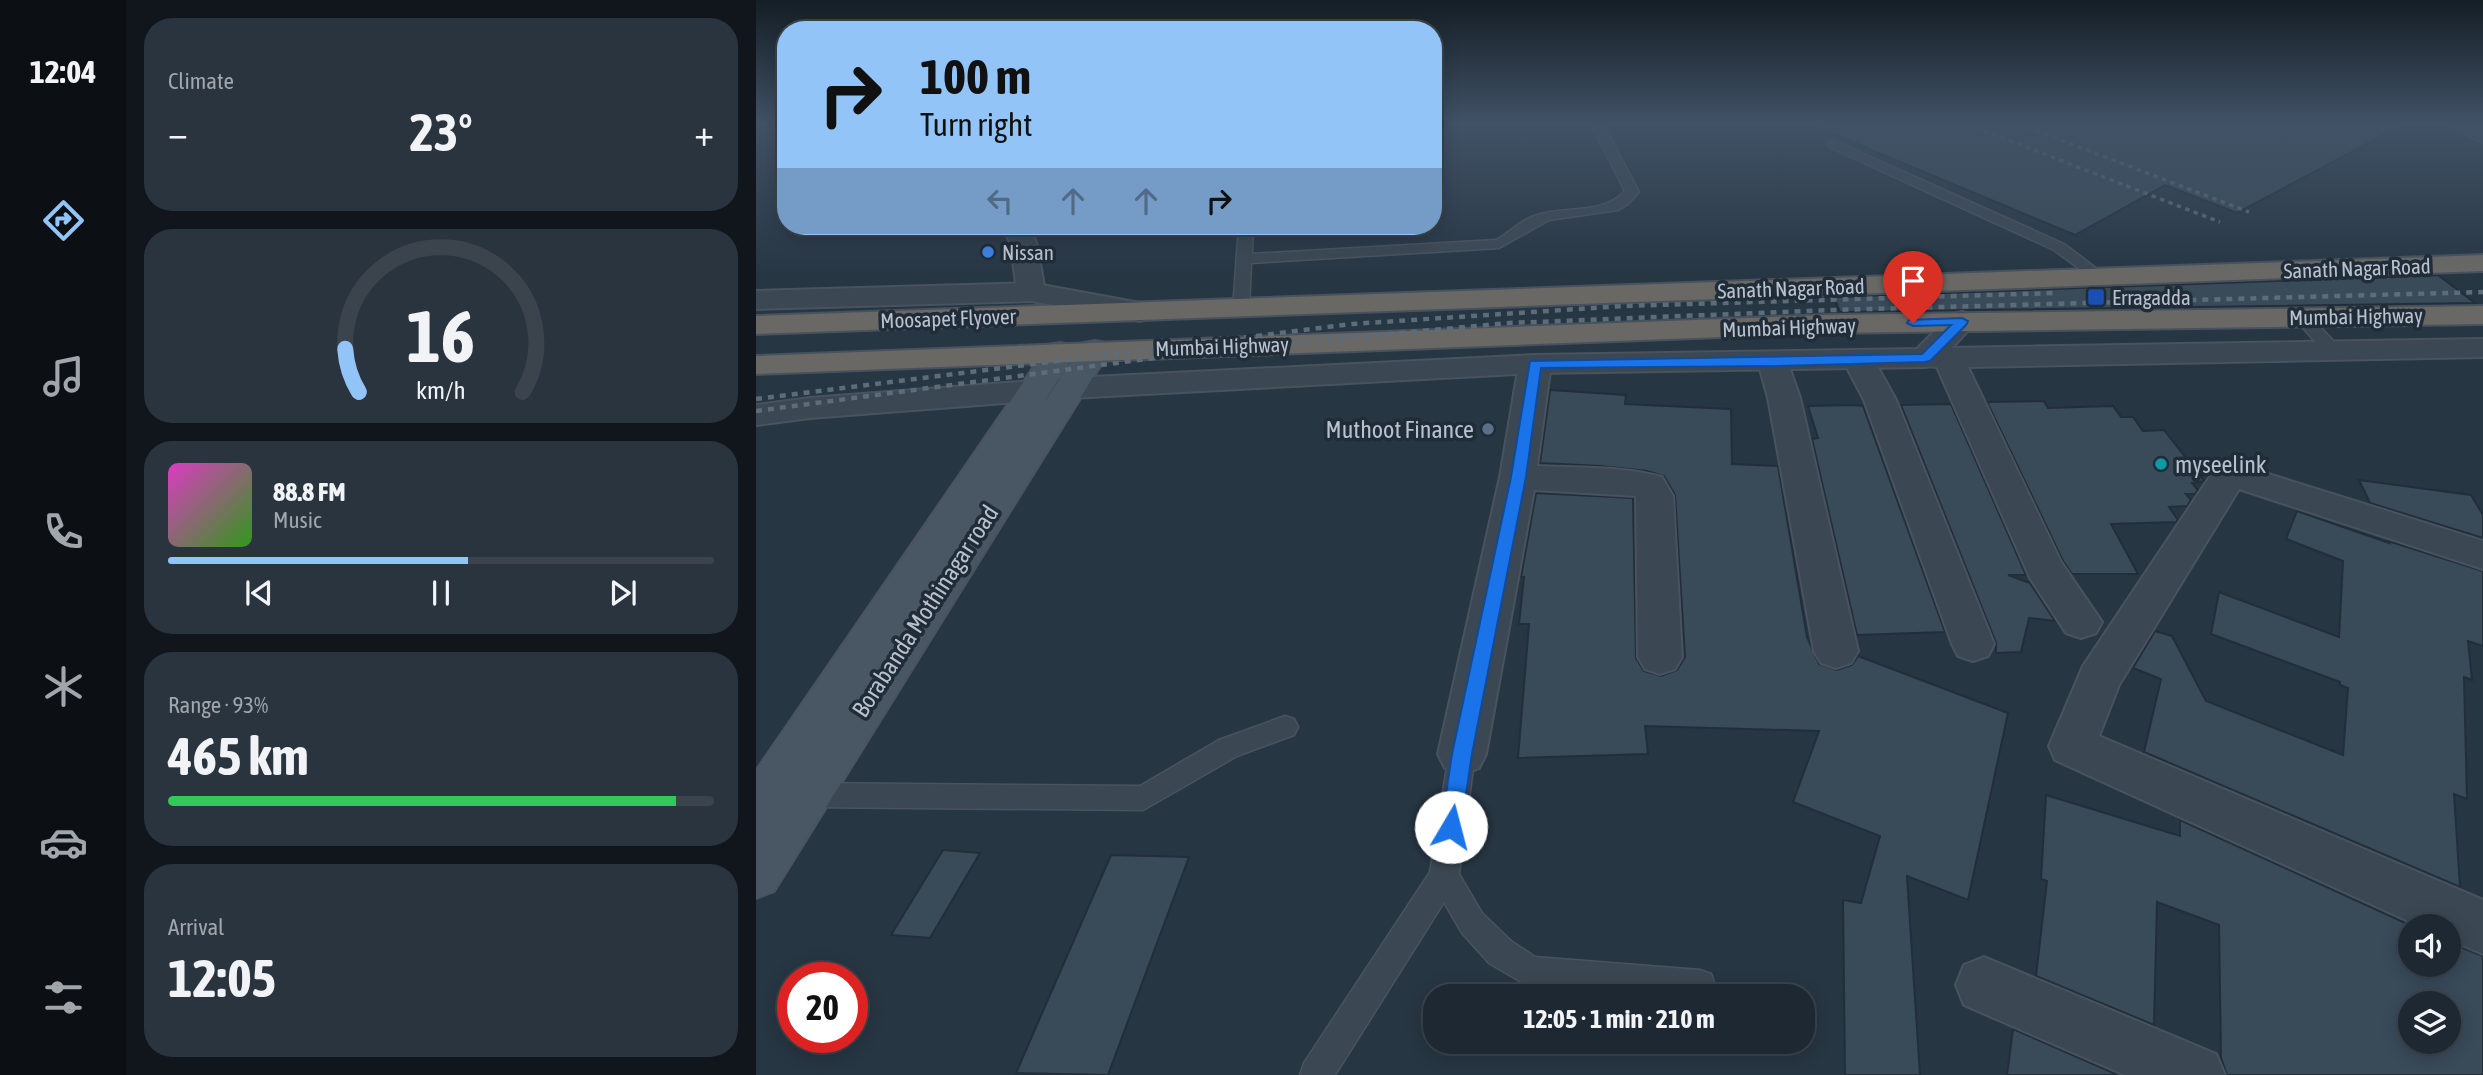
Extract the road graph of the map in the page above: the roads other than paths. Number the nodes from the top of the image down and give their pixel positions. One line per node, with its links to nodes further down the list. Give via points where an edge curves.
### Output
1 (1623, 174): 5 (lane, via 1632,192 1626,201 1536,219 1499,244)
2 (1899, 174): 7 (lane, via 2059,247)
3 (1020, 235): 11 (street, via 1024,245)
4 (1245, 235): 5 (lane)
5 (1244, 259): 12 (lane)
6 (2483, 263): 7 (highway, Sanath Nagar Road)
7 (2101, 278): 8 (highway, Sanath Nagar Road)
8 (1711, 291): 9 (highway, Sanath Nagar Road); 18 (highway)
9 (1485, 299): 12 (highway, Sanath Nagar Road); 19 (highway)
10 (756, 300): 11 (street)
11 (1023, 303): 13 (highway, Moosapet Flyover); 17 (highway, Moosapet Flyover)
12 (1241, 308): 13 (highway, Sanath Nagar Road)
13 (1140, 312)
14 (2483, 315): 15 (highway, Mumbai Highway)
15 (2302, 317): 16 (highway, Mumbai Highway); 22 (lane)
16 (1962, 321): 18 (highway, Mumbai Highway); 23 (street)
17 (756, 325)
18 (1720, 329): 19 (highway, Mumbai Highway)
19 (1482, 338): 21 (highway, Mumbai Highway)
20 (2483, 348): 22 (street)
21 (1095, 350): 28 (main road, Borabanda Mothinagar road)
22 (2333, 351): 23 (street)
23 (1937, 358): 24 (street); 32 (street, via 2044,568)
24 (1859, 360): 25 (street); 33 (street, via 1880,400)
25 (1774, 362): 26 (street); 34 (street)
26 (1535, 364): 28 (street); 30 (street)
27 (756, 365): 28 (highway, Moosapet Flyover, via 982,357)
28 (1055, 377): 29 (street); 38 (main road, Borabanda Mothinagar road); 39 (main road)
29 (756, 415)
30 (1518, 477): 35 (street, via 1649,486 1655,496); 37 (street)
31 (2483, 555): 42 (street, via 2230,474 2099,679 2072,746)
32 (2081, 622)
33 (1973, 644)
34 (1836, 651)
35 (1660, 657)
36 (1285, 726): 38 (lane, via 1227,748 1143,798)
37 (1462, 754): 41 (lane)
38 (806, 795): 40 (main road, Borabanda Mothinagar road)
39 (756, 812)
40 (756, 873)
41 (1444, 876): 43 (lane, via 1472,923 1500,952 1530,972); 45 (lane)
42 (2483, 927)
43 (1687, 984)
44 (1984, 985): 46 (street)
45 (1316, 1075)
46 (2195, 1075)

